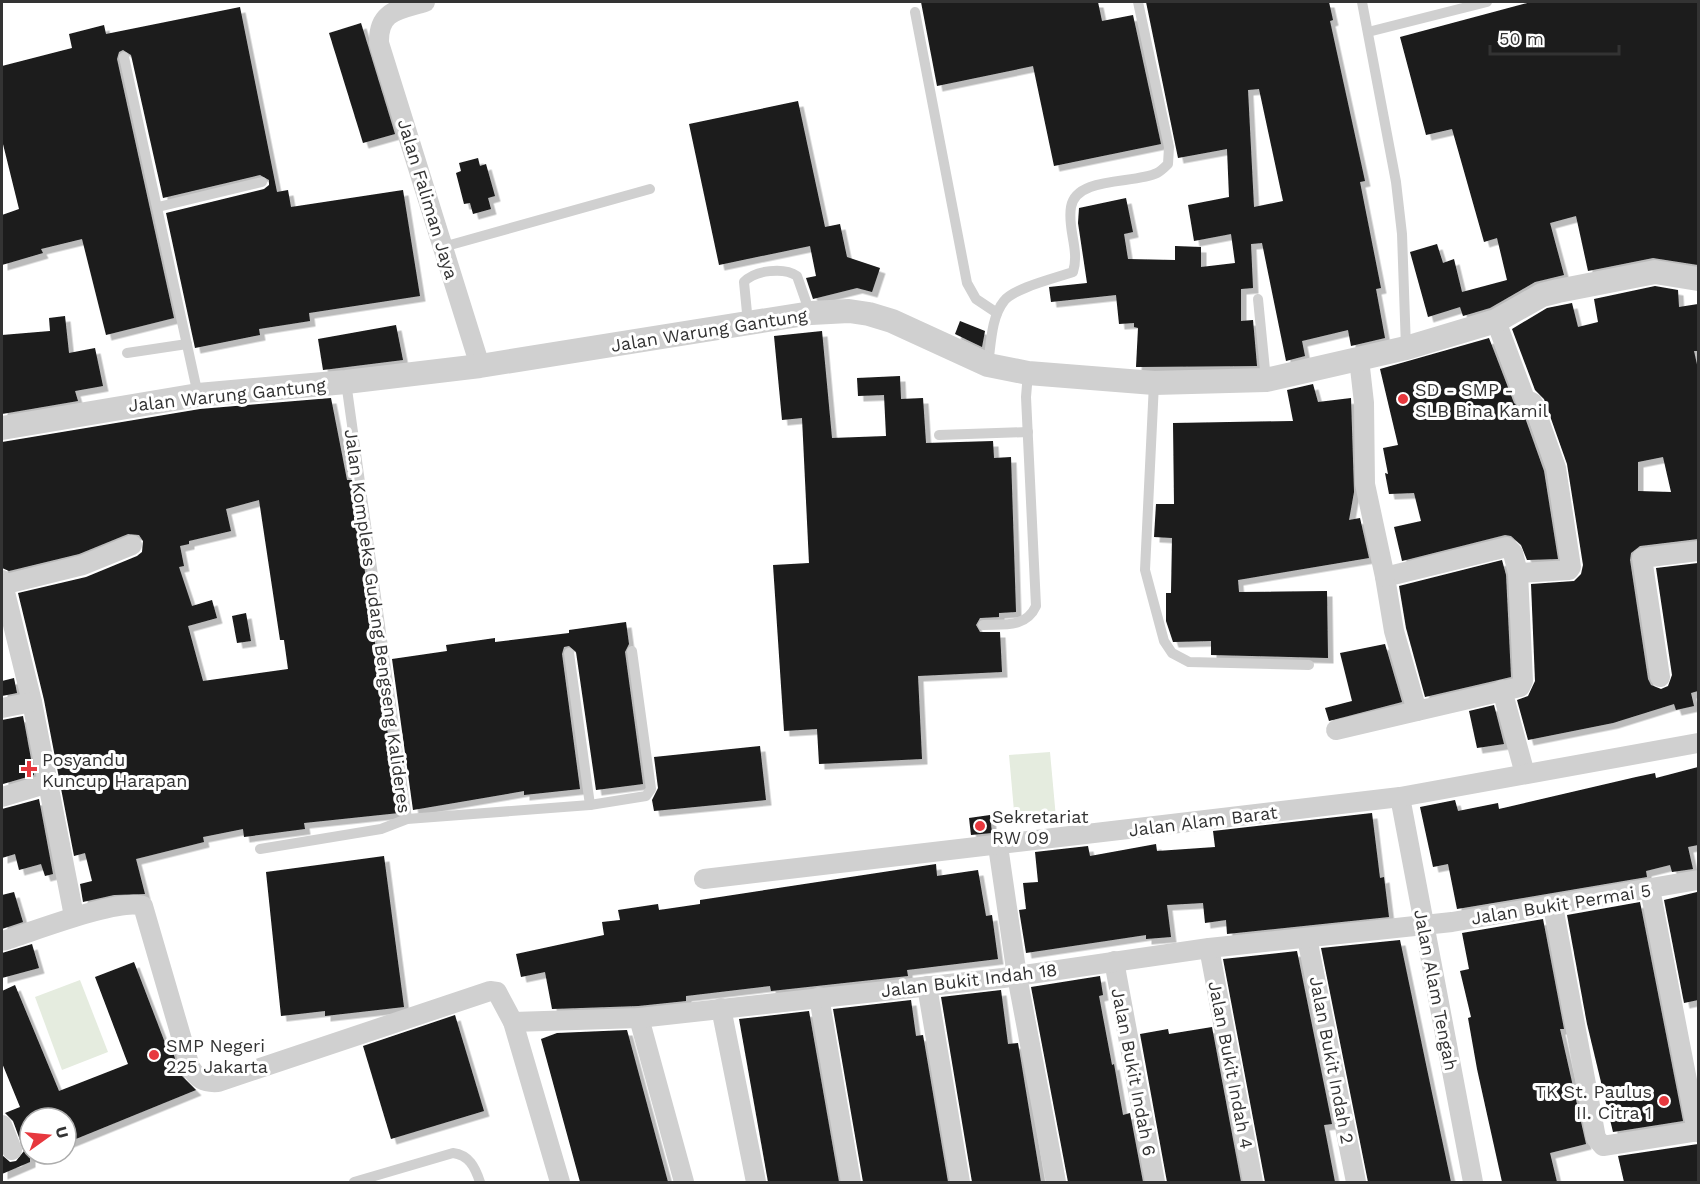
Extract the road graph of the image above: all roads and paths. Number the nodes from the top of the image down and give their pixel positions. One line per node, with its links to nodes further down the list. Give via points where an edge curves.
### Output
1 (425, 2): 11 (street, Jalan Faliman Jaya, via 382,20 379,43)
2 (1138, 2): 15 (lane, via 1169,147 1168,164 1157,174 1088,188 1077,194 1071,208 1076,262 1073,272 1004,300)
3 (1362, 2): 6 (lane)
4 (1487, 2): 6 (lane)
5 (915, 12): 15 (lane, via 967,283 976,299)
6 (1368, 32): 19 (lane, via 1396,182)
7 (124, 57): 10 (lane)
8 (262, 182): 10 (lane)
9 (650, 189): 11 (lane)
10 (158, 207): 18 (lane)
11 (443, 247): 23 (street, Jalan Faliman Jaya)
12 (1698, 279): 16 (street, Jalan Warung Gantung, via 1655,272 1558,291 1542,295)
13 (1258, 299): 25 (lane)
14 (811, 313): 17 (street, Jalan Warung Gantung); 17 (lane, via 797,276 785,269 749,276 744,282); 22 (street, Jalan Warung Gantung, via 869,314)
15 (997, 314): 22 (lane)
16 (1496, 321): 19 (street, Jalan Warung Gantung); 34 (street, via 1525,399 1533,403 1549,442 1570,559 1569,570)
17 (748, 323): 23 (street, Jalan Warung Gantung)
18 (187, 344): 20 (lane); 28 (lane)
19 (1406, 348): 21 (street, Jalan Warung Gantung)
20 (127, 353)
21 (1359, 359): 25 (street, Jalan Warung Gantung); 35 (street, via 1365,484)
22 (988, 365): 24 (street, Jalan Warung Gantung)
23 (480, 366): 26 (street, Jalan Warung Gantung)
24 (1028, 373): 27 (street, Jalan Warung Gantung); 30 (lane)
25 (1266, 380): 27 (street, Jalan Warung Gantung)
26 (345, 382): 28 (street, Jalan Warung Gantung); 53 (lane, Jalan Kompleks Gudang Bengseng Kalideres)
27 (1154, 383): 40 (lane, via 1145,570 1164,641 1172,652 1189,662)
28 (198, 395): 29 (street, Jalan Warung Gantung)
29 (2, 428)
30 (1028, 432): 31 (lane); 37 (lane, via 1036,606 1031,617 1022,623)
31 (939, 435)
32 (132, 545): 36 (street, via 83,565)
33 (1698, 551): 41 (street, via 1642,558)
34 (1518, 573): 35 (street, via 1514,553 1508,547); 42 (street, via 1523,681 1520,687)
35 (1385, 578): 45 (street, via 1394,631)
36 (2, 583): 43 (street)
37 (983, 626)
38 (632, 651): 52 (lane, via 650,793 637,799)
39 (569, 653): 52 (lane)
40 (1309, 665)
41 (1660, 677)
42 (1502, 690): 45 (street); 48 (street)
43 (32, 702): 44 (street); 49 (street)
44 (2, 708)
45 (1417, 711): 46 (street)
46 (1336, 730)
47 (1698, 743): 48 (street, Jalan Alam Barat)
48 (1525, 774): 51 (street, Jalan Alam Barat)
49 (49, 783): 50 (street); 60 (street)
50 (2, 797)
51 (1400, 797): 54 (street, Jalan Alam Barat); 61 (street, Jalan Alam Tengah)
52 (590, 805): 53 (lane)
53 (407, 819): 55 (lane, Jalan Kompleks Gudang Bengseng Kalideres, via 381,829)
54 (998, 846): 56 (street, Jalan Alam Barat); 66 (street)
55 (260, 849)
56 (704, 879)
57 (1698, 880): 58 (street, Jalan Bukit Permai 5)
58 (1650, 889): 59 (street, Jalan Bukit Permai 5); 73 (street)
59 (1553, 906): 61 (street, Jalan Bukit Permai 5); 73 (street, via 1596,1138 1603,1146)
60 (74, 916): 63 (street); 71 (street, via 115,907 143,906 190,1067 198,1079 208,1083 490,991 504,1000)
61 (1424, 925): 62 (street, Jalan Bukit Indah 18); 86 (street, Jalan Alam Tengah)
62 (1307, 938): 64 (street, Jalan Bukit Indah 18); 85 (street, Jalan Bukit Indah 2)
63 (2, 940)
64 (1209, 948): 65 (street, Jalan Bukit Indah 18); 84 (street, Jalan Bukit Indah 4)
65 (1114, 961): 66 (street, Jalan Bukit Indah 18); 83 (street, Jalan Bukit Indah 6)
66 (1017, 976): 67 (street, Jalan Bukit Indah 18); 82 (street)
67 (927, 986): 68 (street, Jalan Bukit Indah 18); 81 (street)
68 (819, 997): 69 (street, Jalan Bukit Indah 18); 80 (street)
69 (721, 1008): 70 (street, Jalan Bukit Indah 18); 79 (street)
70 (639, 1018): 71 (street, Jalan Bukit Indah 18); 78 (street)
71 (513, 1022): 77 (street)
72 (2, 1125): 74 (street)
73 (1698, 1131)
74 (12, 1150)
75 (354, 1182): 76 (lane, via 453,1153 470,1161)
76 (480, 1182)
77 (560, 1182)
78 (684, 1182)
79 (756, 1182)
80 (850, 1182)
81 (960, 1182)
82 (1056, 1182)
83 (1155, 1182)
84 (1253, 1182)
85 (1356, 1182)
86 (1473, 1182)

